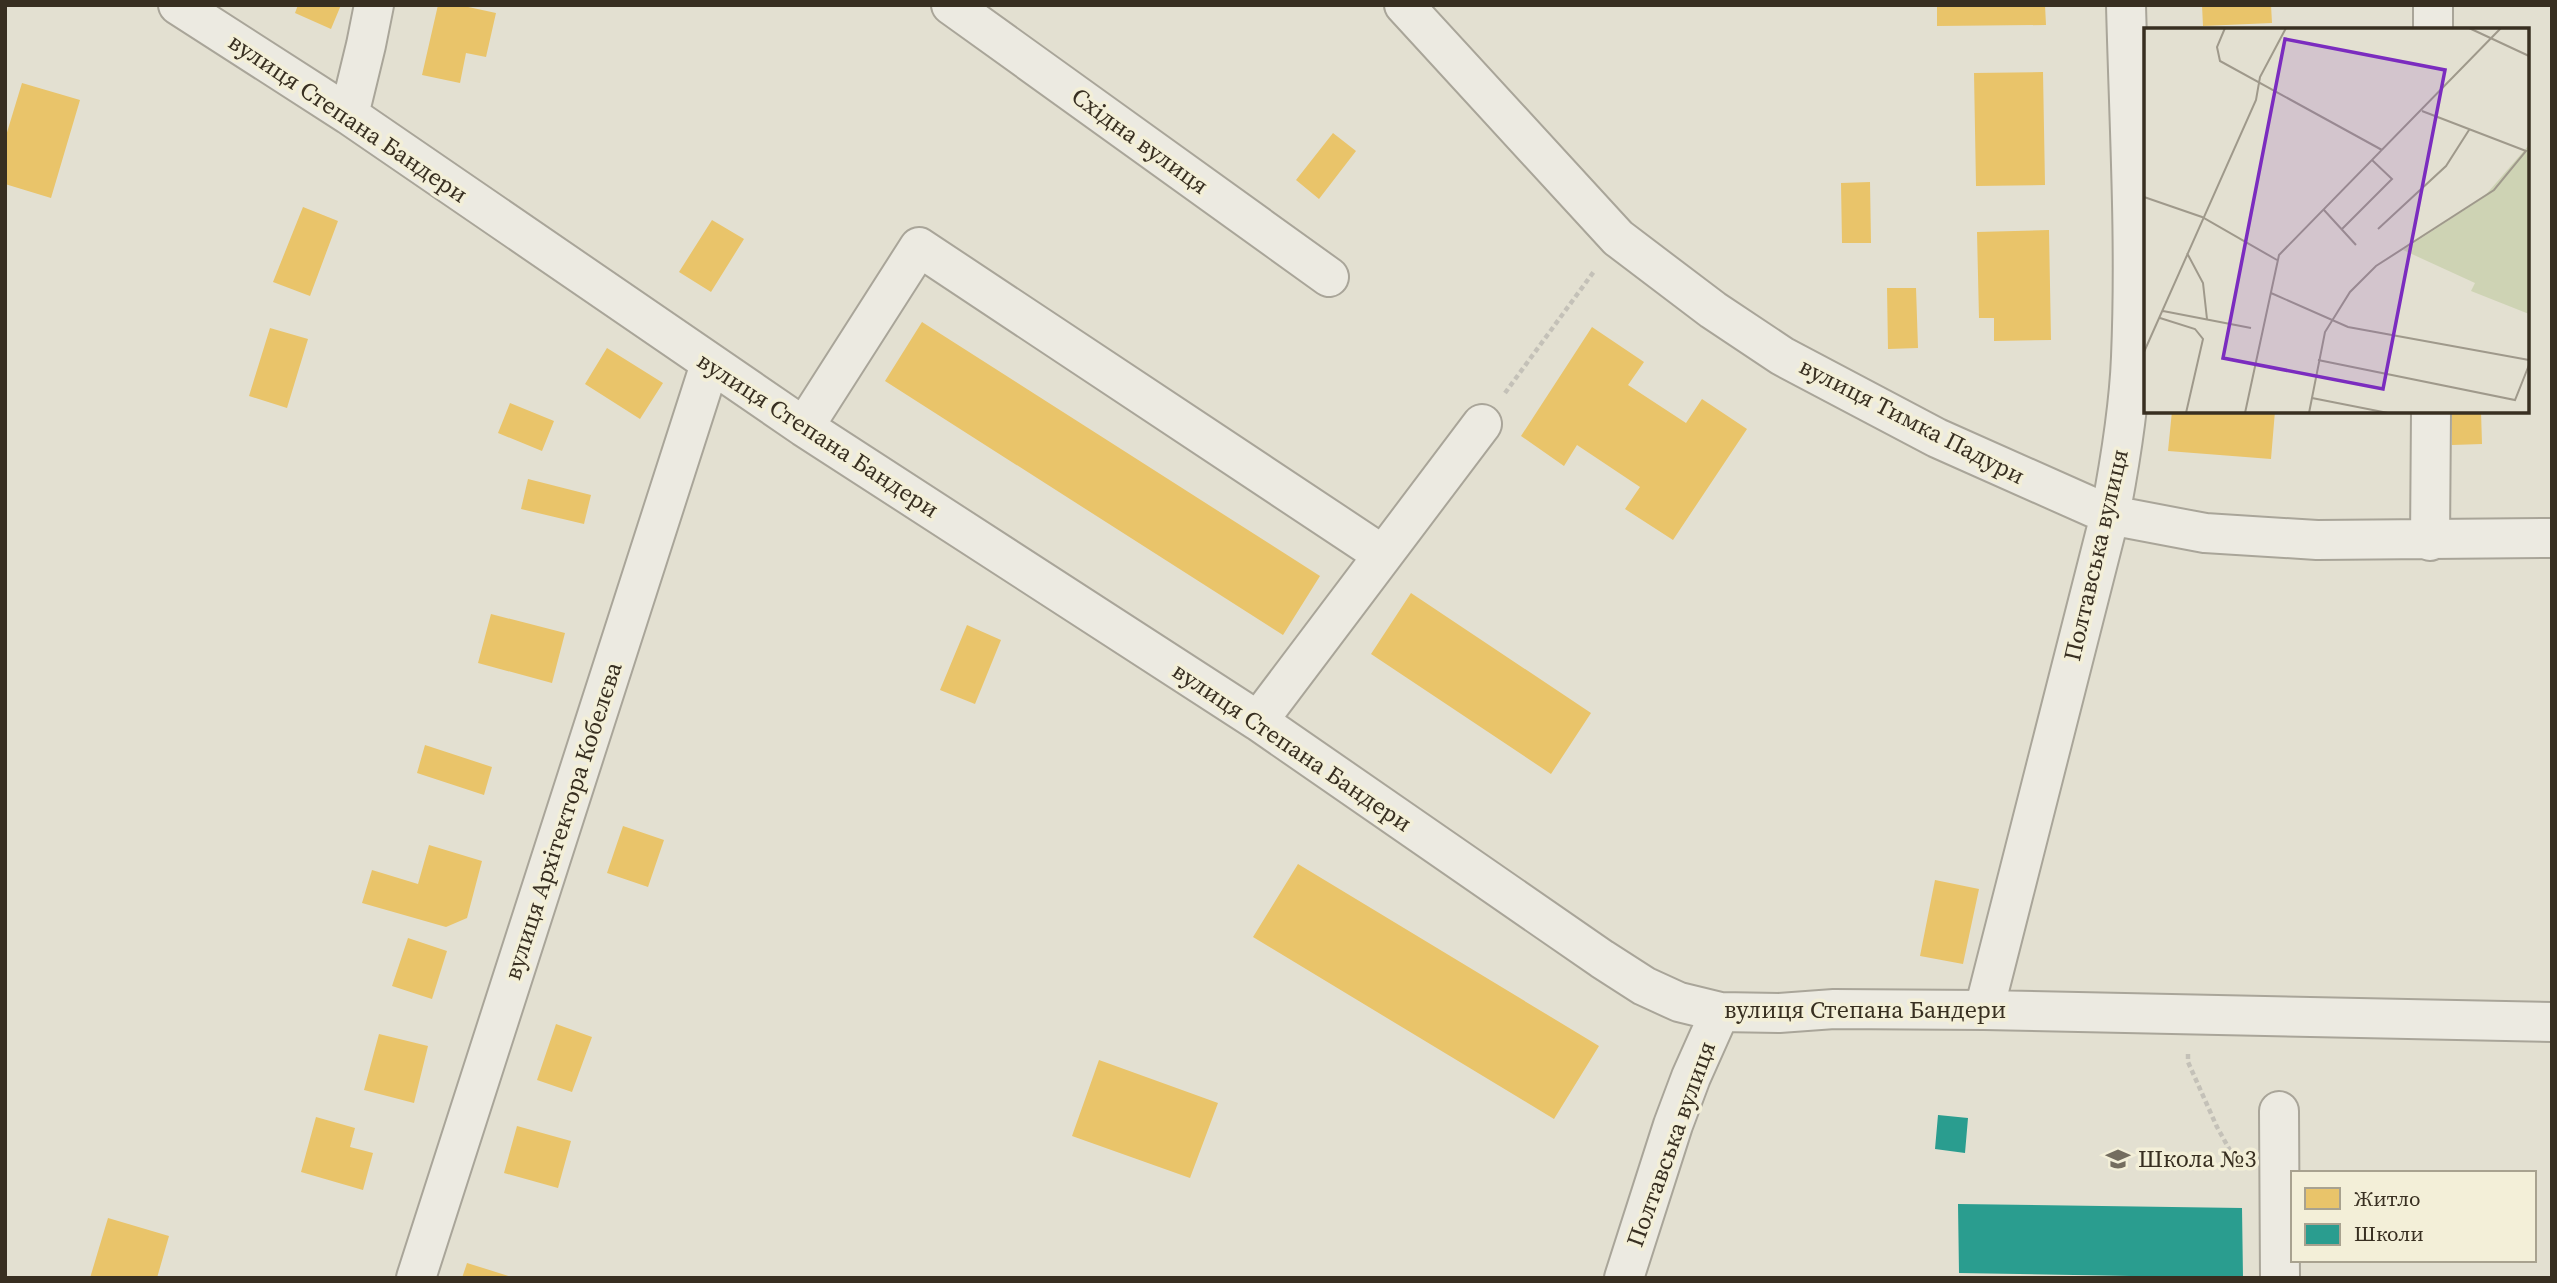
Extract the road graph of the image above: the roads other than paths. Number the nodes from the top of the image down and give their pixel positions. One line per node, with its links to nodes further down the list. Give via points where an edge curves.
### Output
1 (178, 5): 8 (street, вулиця Степана Бандери)
2 (374, 5): 8 (street)
3 (951, 5): 9 (street, Східна вулиця)
4 (1404, 5): 14 (street, вулиця Тимка Падури, via 1618,238 1713,310 1782,356 1937,438)
5 (2126, 5): 14 (street, Полтавська вулиця, via 2131,359)
6 (2433, 5): 7 (street)
7 (2433, 28)
8 (349, 115): 10 (street, вулиця Степана Бандери)
9 (1329, 277)
10 (710, 365): 13 (street, вулиця Степана Бандери); 23 (street, вулиця Архітектора Кобелєва)
11 (2431, 413): 16 (street)
12 (1482, 424): 17 (street)
13 (804, 427): 17 (street, via 919,247); 18 (street, вулиця Степана Бандери)
14 (2110, 515): 16 (street, вулиця Тимка Падури, via 2206,533); 19 (street, Полтавська вулиця)
15 (2552, 538): 16 (street, вулиця Тимка Падури)
16 (2430, 541)
17 (1383, 555): 18 (street)
18 (1258, 721): 20 (street, вулиця Степана Бандери, via 1633,980 1679,1002)
19 (1984, 1010): 20 (street, вулиця Степана Бандери); 21 (street, вулиця Степана Бандери)
20 (1720, 1012): 24 (street, Полтавська вулиця, via 1678,1113)
21 (2552, 1022)
22 (2279, 1111): 25 (street)
23 (416, 1278)
24 (1624, 1278)
25 (2280, 1278)

